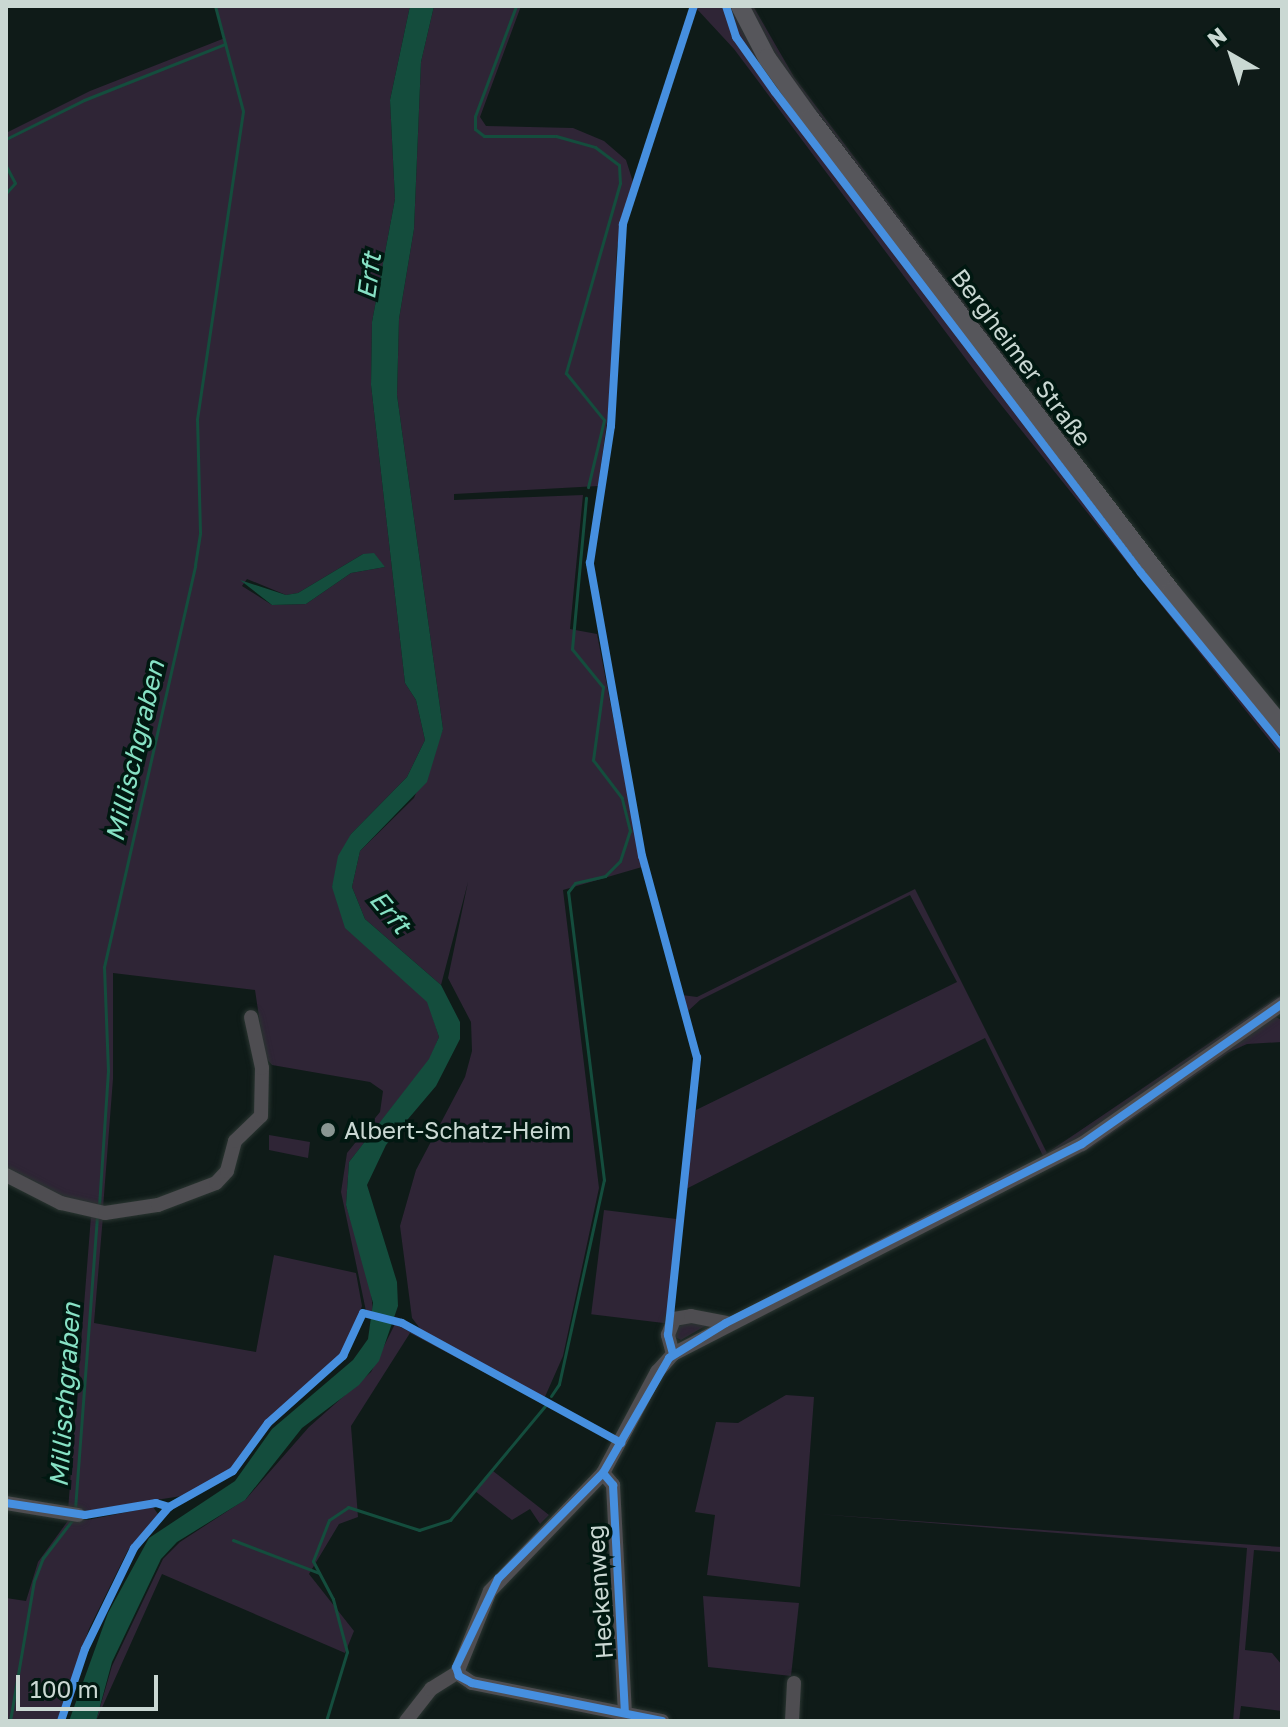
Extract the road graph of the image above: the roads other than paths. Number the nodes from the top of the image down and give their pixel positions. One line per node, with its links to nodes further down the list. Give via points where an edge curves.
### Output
1 (740, 6): 2 (main road, Bergheimer Straße, via 767,58 810,118 1171,591)
2 (1282, 726)
3 (1282, 1004): 6 (street, via 1082,1144)
4 (251, 1017): 5 (street, via 262,1068 262,1111 235,1141 223,1177 177,1200 99,1212 61,1203)
5 (6, 1175)
6 (726, 1323): 7 (street); 7 (street, via 691,1316 674,1319 668,1335)
7 (673, 1354): 8 (street, via 657,1372)
8 (603, 1473): 11 (street, via 498,1579 471,1630); 13 (street, Heckenweg, via 613,1485)
9 (6, 1503): 10 (street)
10 (78, 1515)
11 (457, 1673): 13 (street, via 472,1683); 14 (street, via 431,1689)
12 (794, 1683): 16 (street)
13 (625, 1713): 15 (street)
14 (406, 1721)
15 (662, 1721)
16 (792, 1721)

